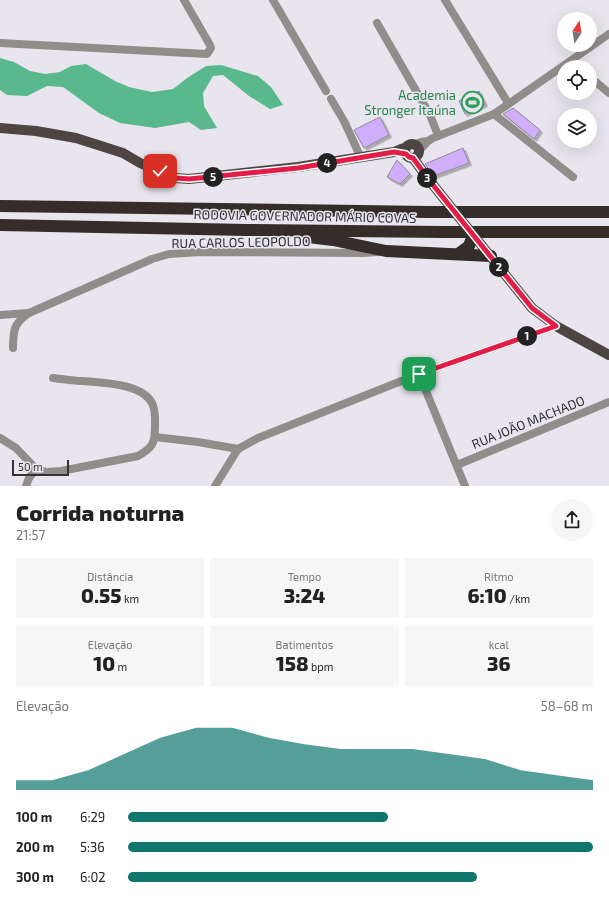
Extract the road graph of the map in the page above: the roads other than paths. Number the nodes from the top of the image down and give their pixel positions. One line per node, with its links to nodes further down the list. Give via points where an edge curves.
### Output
1 (184, 0): 6 (street, via 210,45 207,54)
2 (273, 0): 10 (street)
3 (445, 0): 13 (street)
4 (377, 23): 16 (street, via 430,115)
5 (609, 34): 7 (street)
6 (0, 43)
7 (572, 60)
8 (557, 70): 13 (street)
9 (597, 83): 11 (street)
10 (326, 91)
11 (609, 93)
12 (331, 99): 18 (street)
13 (508, 103): 14 (street)
14 (494, 114): 16 (street); 19 (street)
15 (0, 128): 18 (main road, via 76,138 123,153 176,178 189,179 298,168)
16 (438, 135): 17 (street)
17 (412, 152): 18 (main road, via 394,152); 27 (main road, via 429,180)
18 (361, 158)
19 (573, 177)
20 (0, 199): 22 (highway)
21 (0, 206): 22 (highway, RODOVIA GOVERNADOR MÁRIO COVAS)
22 (85, 207): 23 (highway, RODOVIA GOVERNADOR MÁRIO COVAS, bridge)
23 (609, 212)
24 (0, 225): 25 (highway, RODOVIA GOVERNADOR MÁRIO COVAS)
25 (246, 230): 26 (highway, RODOVIA GOVERNADOR MÁRIO COVAS, bridge); 28 (highway, via 327,240)
26 (609, 232)
27 (473, 235): 29 (highway, via 469,246); 30 (main road)
28 (386, 251): 29 (highway); 31 (street, RUA CARLOS LEOPOLDO, via 170,254 152,259)
29 (458, 254): 30 (highway)
30 (491, 256): 33 (main road, via 532,308)
31 (29, 313): 32 (street); 34 (street, RUA CARLOS LEOPOLDO, via 19,320)
32 (0, 315)
33 (556, 326): 35 (main road); 36 (street)
34 (13, 348)
35 (609, 355)
36 (419, 374): 41 (street, via 258,438); 42 (street)
37 (53, 378): 39 (street, via 105,382 129,387 142,394 151,402 155,412)
38 (609, 402): 42 (street, RUA JOÃO MACHADO)
39 (155, 437): 41 (street); 43 (street, via 152,446 138,456 61,471 48,472)
40 (0, 438): 43 (street, via 16,448)
41 (238, 449): 45 (street)
42 (457, 465): 46 (street)
43 (36, 469): 44 (street)
44 (29, 483)
45 (215, 486)
46 (465, 486)

